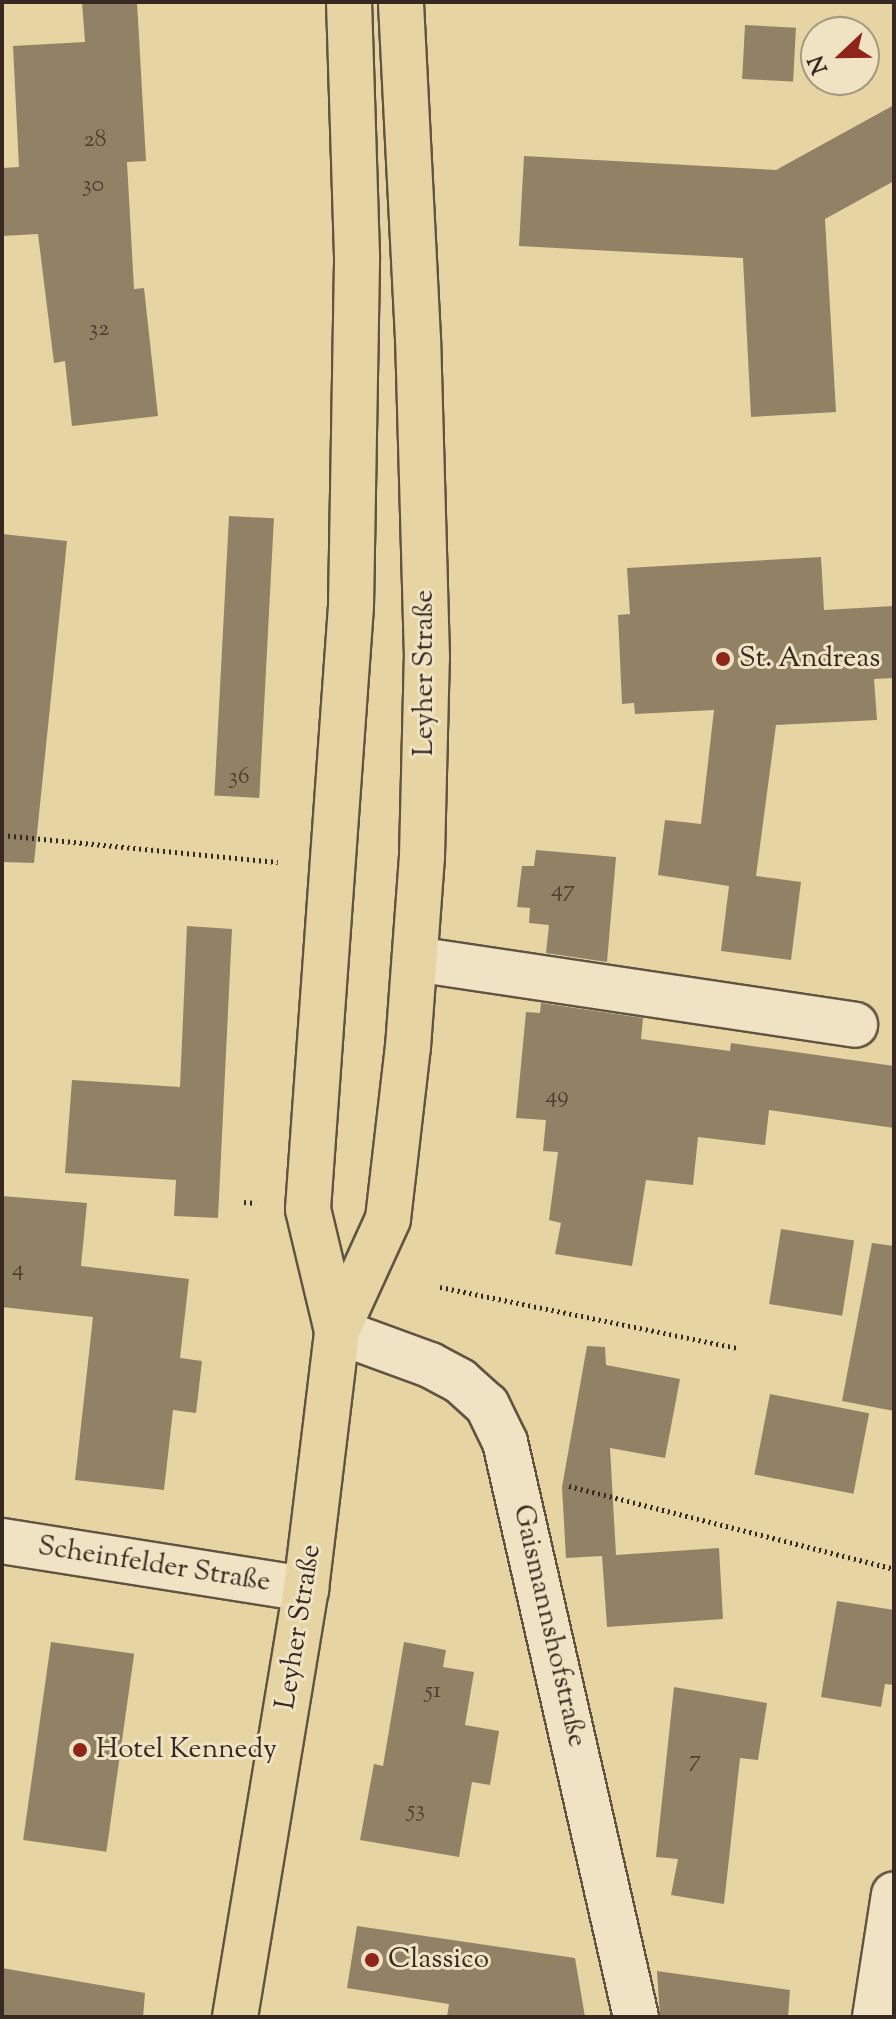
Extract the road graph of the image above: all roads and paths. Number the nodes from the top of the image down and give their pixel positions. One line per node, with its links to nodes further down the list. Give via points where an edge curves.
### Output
1 (349, 2): 8 (main road, Leyher Straße, via 357,300 351,606 308,1209)
2 (401, 2): 5 (main road, Leyher Straße, via 426,598 426,760)
3 (2, 835): 4 (path)
4 (278, 862)
5 (415, 959): 6 (street); 8 (main road, Leyher Straße, via 388,1219)
6 (855, 1025)
7 (440, 1287): 9 (path)
8 (337, 1331): 10 (street, Gaismannshofstraße, via 430,1365 473,1392 487,1405); 13 (main road, Leyher Straße)
9 (738, 1348)
10 (514, 1473): 12 (path); 16 (street, Gaismannshofstraße)
11 (2, 1541): 13 (street, Scheinfelder Straße)
12 (894, 1569)
13 (306, 1589): 15 (main road, Leyher Straße)
14 (894, 1894): 17 (street)
15 (235, 2017)
16 (636, 2017)
17 (875, 2017)

